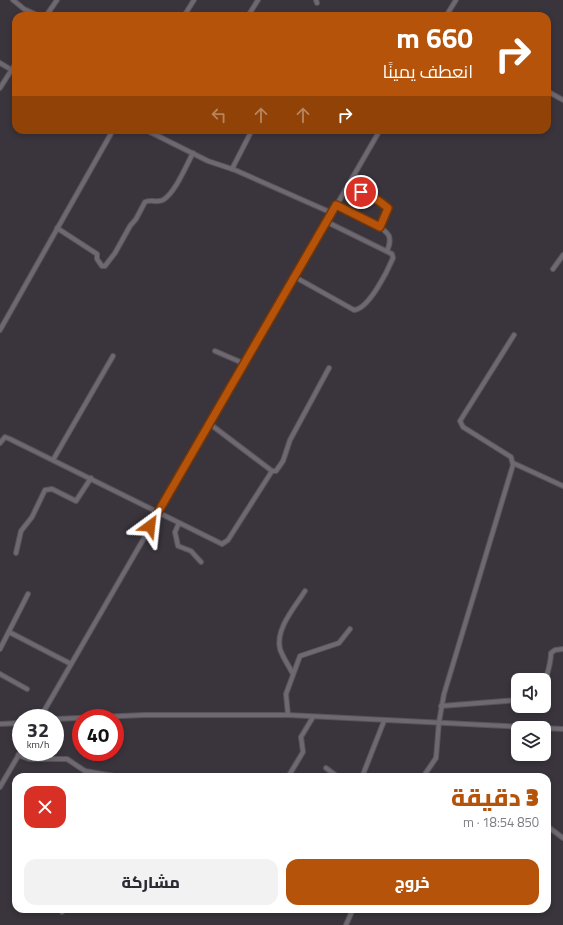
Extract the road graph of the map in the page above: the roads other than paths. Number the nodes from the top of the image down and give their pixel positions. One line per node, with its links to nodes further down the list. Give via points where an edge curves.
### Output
1 (13, 0): 6 (street)
2 (57, 0): 7 (street)
3 (194, 0): 8 (street)
4 (258, 0): 9 (street)
5 (456, 0): 10 (street)
6 (30, 12)
7 (49, 12)
8 (186, 12)
9 (250, 12)
10 (448, 12)
11 (0, 63): 12 (street)
12 (12, 70): 13 (street)
13 (0, 88)
14 (551, 93): 15 (street)
15 (563, 100)
16 (111, 134): 27 (street)
17 (154, 134): 20 (street)
18 (250, 134): 21 (street)
19 (378, 134): 23 (street)
20 (193, 153): 21 (street); 27 (street, via 170,195 159,202 144,202 136,219 105,266 98,261 97,254)
21 (232, 169): 24 (street)
22 (361, 192): 26 (street, via 388,208)
23 (336, 205): 24 (street); 26 (street)
24 (332, 213): 25 (street)
25 (326, 222): 28 (street); 31 (street)
26 (380, 227): 28 (street, via 390,238)
27 (57, 228): 32 (street)
28 (387, 251): 31 (street, via 393,256 390,265 374,292 359,310 351,310)
29 (563, 255): 30 (street)
30 (553, 270)
31 (295, 277): 36 (street)
32 (0, 330)
33 (514, 335): 41 (street, via 460,421 463,427 511,457)
34 (215, 351): 36 (street)
35 (113, 356): 40 (street)
36 (245, 364): 38 (street)
37 (329, 368): 42 (street, via 290,440 281,465 277,471)
38 (210, 424): 42 (street); 45 (street)
39 (0, 443): 40 (street, via 6,437)
40 (53, 460): 43 (street)
41 (513, 463): 44 (street); 61 (street)
42 (272, 471): 46 (street, via 225,543)
43 (91, 478): 45 (street); 47 (street, via 76,501 52,489 45,490 35,512 21,531)
44 (563, 486)
45 (158, 512): 46 (street); 55 (street)
46 (179, 523): 48 (street, via 175,532 178,546 190,550)
47 (16, 553)
48 (201, 562)
49 (305, 591): 58 (street, via 283,627 280,637 280,650)
50 (28, 594): 52 (street)
51 (350, 629): 58 (street, via 338,642 302,655)
52 (9, 632): 53 (street); 55 (street)
53 (0, 649)
54 (563, 649): 56 (street, via 551,653)
55 (71, 664): 62 (street)
56 (547, 673)
57 (0, 674): 59 (street)
58 (293, 675): 63 (street, via 286,694)
59 (27, 689)
60 (511, 701): 61 (street)
61 (441, 706): 67 (street)
62 (45, 709)
63 (288, 715): 64 (street); 65 (street)
64 (313, 717): 66 (street); 75 (street, via 301,737 303,752)
65 (64, 718)
66 (384, 721): 67 (street); 77 (street)
67 (439, 722): 70 (street); 78 (street, via 436,758)
68 (12, 723): 69 (street)
69 (0, 724)
70 (563, 729)
71 (64, 759): 74 (street, via 85,771)
72 (15, 761): 79 (street)
73 (326, 768): 76 (street)
74 (97, 773)
75 (290, 773)
76 (333, 773)
77 (364, 773)
78 (426, 773)
79 (0, 787)
80 (551, 829): 81 (street)
81 (563, 838)
82 (351, 913): 83 (street)
83 (346, 925)

